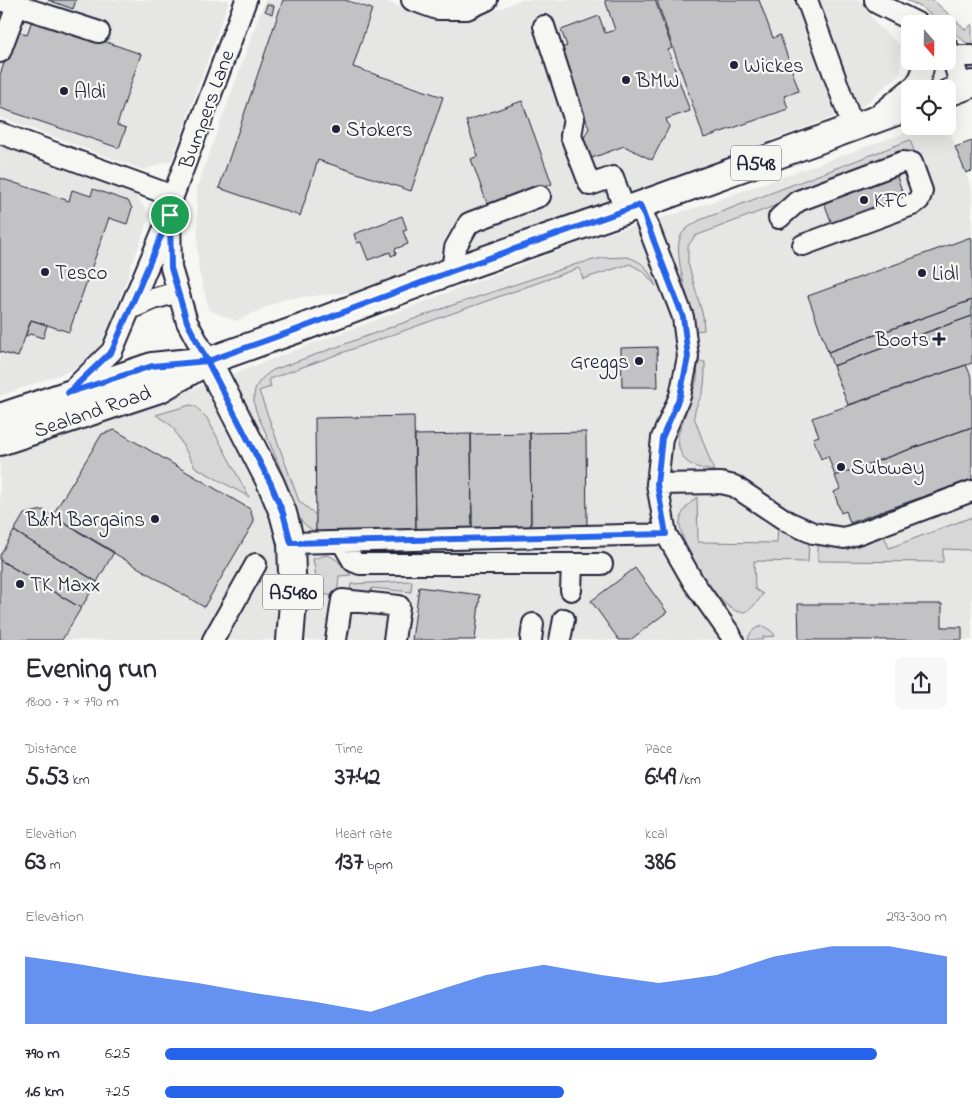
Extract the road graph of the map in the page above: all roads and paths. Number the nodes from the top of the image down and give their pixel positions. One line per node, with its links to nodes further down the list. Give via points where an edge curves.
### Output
1 (246, 0): 20 (street, Bumpers Lane)
2 (412, 0): 3 (street, via 437,9 467,9)
3 (488, 0)
4 (807, 0): 17 (street)
5 (875, 0): 7 (street)
6 (8, 3): 9 (street); 10 (street)
7 (901, 17)
8 (544, 26): 21 (street, via 574,118 571,136 590,186 613,177)
9 (99, 32)
10 (0, 52)
11 (956, 53): 12 (street)
12 (972, 56)
13 (955, 70): 14 (street)
14 (960, 89)
15 (901, 96): 17 (street)
16 (901, 110): 17 (main road, Sealand Road / A548)
17 (863, 124): 21 (main road, Sealand Road / A548)
18 (0, 132): 20 (street)
19 (540, 196): 24 (street, via 469,223 456,248)
20 (171, 205): 25 (street, Bumpers Lane, via 171,268); 26 (street)
21 (632, 208): 24 (main road, Sealand Road / A548); 31 (street, via 683,317 688,357 680,396 662,438)
22 (779, 218): 23 (street, via 798,201 902,162 912,163 922,191 919,200)
23 (803, 245)
24 (452, 271): 27 (main road, Sealand Road / A548)
25 (178, 292): 26 (street); 27 (street, Bumpers Lane, via 187,322)
26 (130, 309): 28 (street, via 112,351)
27 (208, 361): 28 (main road, Sealand Road / A548, via 152,366); 30 (main road, Sealand Road / A548, via 160,388); 35 (main road, A5480, via 271,484)
28 (68, 393): 29 (main road, Sealand Road / A548)
29 (0, 417)
30 (0, 442)
31 (657, 484): 32 (street, via 721,483 734,486 802,529 844,538); 33 (street)
32 (972, 492)
33 (666, 534): 34 (street); 46 (street, via 694,583)
34 (342, 542): 35 (street); 37 (street, via 353,561 360,564)
35 (291, 543): 42 (main road, A5480, via 293,603)
36 (256, 564): 41 (street)
37 (572, 564): 38 (street); 39 (street)
38 (602, 564)
39 (571, 590)
40 (564, 619): 45 (street)
41 (213, 640)
42 (290, 640)
43 (336, 640): 44 (street, via 342,600 399,606)
44 (394, 640)
45 (560, 640)
46 (733, 640)

